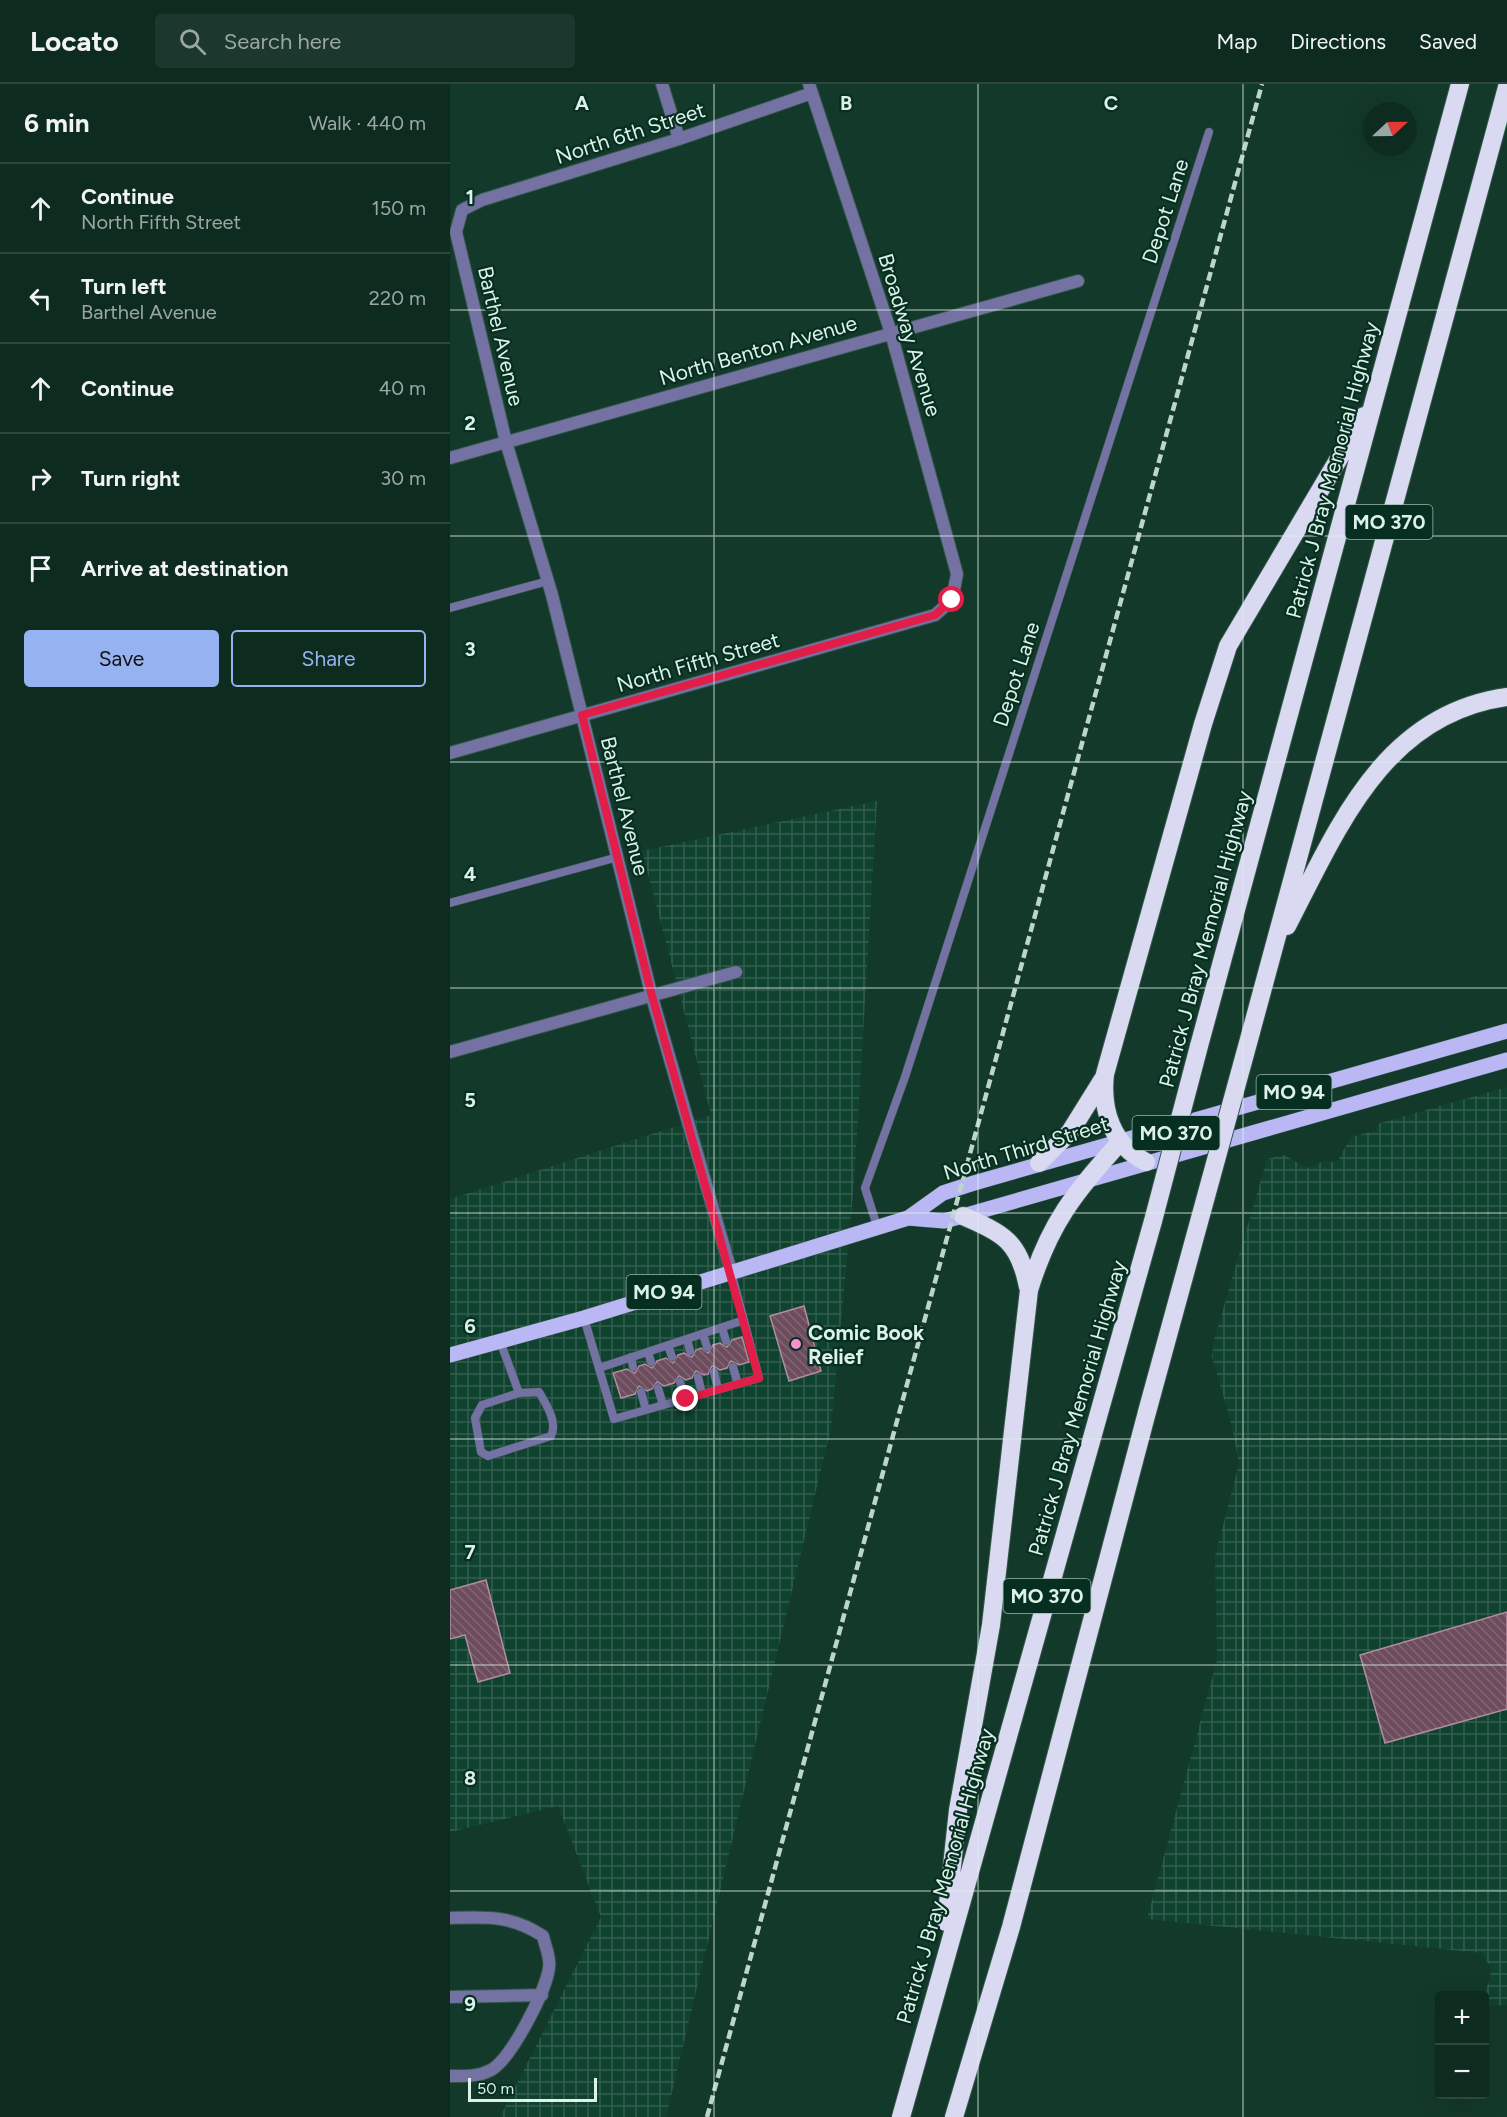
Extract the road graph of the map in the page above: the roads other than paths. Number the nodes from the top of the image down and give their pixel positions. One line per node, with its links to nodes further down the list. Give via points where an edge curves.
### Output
1 (662, 84): 6 (street)
2 (1460, 84): 10 (highway, Patrick J Bray Memorial Highway / MO 370)
3 (1507, 87): 21 (highway, MO 370)
4 (810, 89): 6 (street, North 6th Street); 9 (street, Broadway Avenue)
5 (1209, 132): 34 (lane, Depot Lane, via 909,1066 865,1188)
6 (679, 139): 7 (street, North 6th Street, via 482,200)
7 (462, 210): 11 (street, Barthel Avenue, via 456,232)
8 (1078, 281): 9 (street, North Benton Avenue)
9 (891, 333): 11 (street, North Benton Avenue); 14 (street, Broadway Avenue, via 957,574)
10 (1376, 396): 27 (highway, via 1228,646); 68 (highway, Patrick J Bray Memorial Highway / MO 370, bridge, via 1153,1221)
11 (506, 442): 12 (street, North Benton Avenue); 13 (street, Barthel Avenue)
12 (450, 458)
13 (548, 581): 15 (lane); 17 (street, Barthel Avenue)
14 (952, 600): 17 (street, North Fifth Street, via 935,615)
15 (450, 608)
16 (1507, 697): 21 (highway, via 1459,709 1430,724 1385,762 1345,814)
17 (582, 715): 18 (street, North Fifth Street); 19 (street, Barthel Avenue)
18 (450, 753)
19 (618, 857): 20 (lane); 23 (street, Barthel Avenue)
20 (450, 903)
21 (1271, 957): 73 (highway, MO 370, bridge, via 1011,1927)
22 (736, 972): 23 (street)
23 (652, 996): 25 (street); 35 (street, Barthel Avenue)
24 (1507, 1031): 28 (main road, North Third Street / MO 94)
25 (450, 1052)
26 (1507, 1060): 29 (main road, North Third Street / MO 94)
27 (1106, 1074): 28 (highway, via 1105,1106); 30 (highway, via 1070,1132)
28 (1120, 1142): 29 (highway); 30 (main road, North Third Street / MO 94); 31 (highway)
29 (1146, 1162): 31 (main road, North Third Street / MO 94)
30 (1039, 1163): 33 (main road, North Third Street / MO 94, via 943,1193)
31 (1087, 1179): 32 (main road, North Third Street / MO 94); 36 (highway, via 1051,1230)
32 (963, 1216): 33 (main road, North Third Street / MO 94, via 944,1221); 36 (highway, via 990,1228 1012,1245 1019,1254)
33 (908, 1218): 34 (main road, North Third Street / MO 94)
34 (877, 1226): 35 (main road, North Third Street / MO 94)
35 (731, 1271): 37 (main road, North Third Street / MO 94); 38 (lane)
36 (1029, 1290): 68 (highway, via 991,1626 958,1810)
37 (584, 1318): 42 (main road, North Third Street / MO 94); 54 (lane)
38 (744, 1320): 39 (lane); 58 (lane, via 759,1378)
39 (722, 1328): 40 (lane); 43 (lane)
40 (703, 1334): 41 (lane); 45 (lane)
41 (687, 1339): 44 (lane); 46 (lane)
42 (500, 1341): 48 (main road, North Third Street / MO 94); 62 (lane)
43 (726, 1341)
44 (668, 1345): 47 (lane); 50 (lane)
45 (706, 1347)
46 (690, 1351)
47 (648, 1352): 49 (lane); 51 (lane)
48 (450, 1355)
49 (631, 1357): 53 (lane); 54 (lane)
50 (672, 1357)
51 (651, 1362)
52 (733, 1366): 58 (lane)
53 (633, 1367)
54 (598, 1368): 66 (lane, via 614,1419)
55 (714, 1372): 60 (lane)
56 (698, 1377): 63 (lane)
57 (680, 1382): 64 (lane)
58 (738, 1384): 60 (lane)
59 (658, 1388): 65 (lane)
60 (718, 1389): 63 (lane)
61 (641, 1392): 66 (lane)
62 (519, 1393): 62 (lane, via 538,1392 549,1409 554,1430 551,1436 488,1455 482,1452 475,1418 482,1405)
63 (702, 1394): 64 (lane)
64 (686, 1399): 65 (lane)
65 (663, 1405): 66 (lane)
66 (646, 1410)
67 (450, 1918): 69 (street, via 500,1917 525,1924 543,1936 550,1965)
68 (941, 1972): 72 (highway, Patrick J Bray Memorial Highway / MO 370)
69 (542, 1995): 70 (street); 71 (street, via 506,2055 492,2070 472,2076)
70 (450, 1997)
71 (450, 2076)
72 (901, 2117)
73 (954, 2117)

